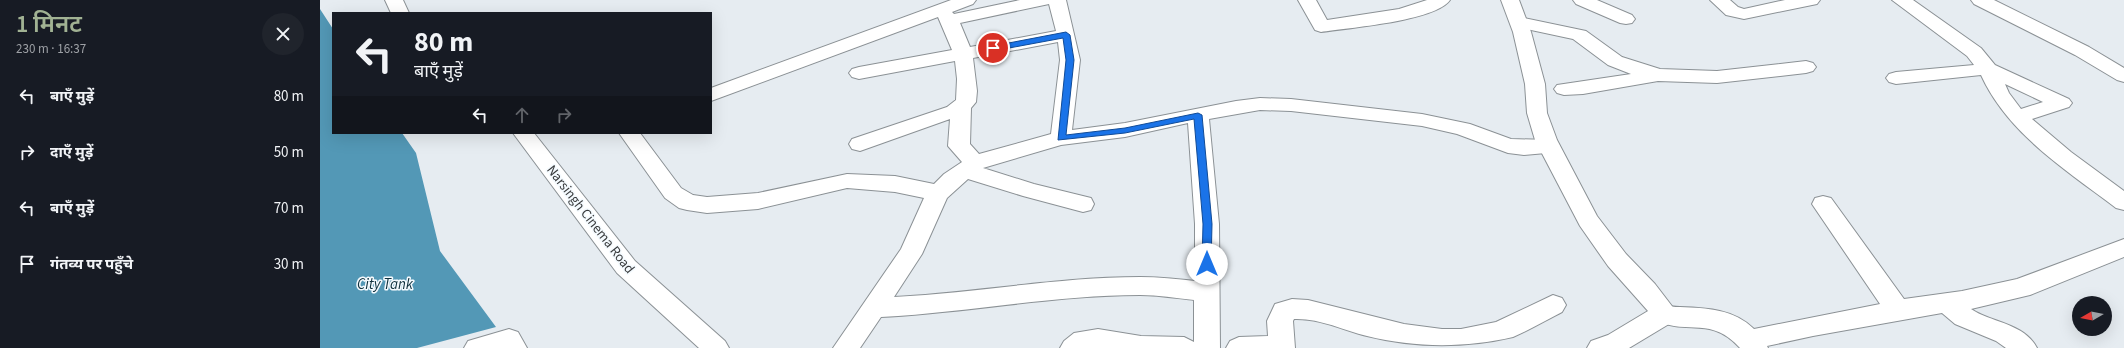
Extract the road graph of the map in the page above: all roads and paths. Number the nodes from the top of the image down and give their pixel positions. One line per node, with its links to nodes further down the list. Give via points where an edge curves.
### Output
1 (394, 0): 13 (street)
2 (967, 0): 14 (street)
3 (1045, 0): 14 (street)
4 (1057, 0): 17 (street)
5 (1306, 0): 6 (street, via 1321,26 1410,11)
6 (1441, 0)
7 (1510, 0): 16 (street)
8 (1582, 0): 15 (street)
9 (1719, 0): 10 (street, via 1732,11 1744,14)
10 (1811, 0)
11 (1901, 0): 21 (street, via 1974,52)
12 (1980, 0): 19 (street)
13 (400, 12)
14 (946, 15): 18 (street); 27 (street)
15 (1626, 19)
16 (1519, 22): 23 (street, via 1579,35 1615,61); 35 (street, via 1535,84 1537,112)
17 (1066, 35): 18 (street); 33 (street, via 1070,60)
18 (963, 54): 22 (street); 28 (street, via 967,95 966,102)
19 (2115, 65): 24 (street)
20 (1806, 67): 23 (street, via 1717,77)
21 (1988, 69): 25 (street); 30 (street, via 2000,95); 30 (street, via 2062,102)
22 (859, 73)
23 (1660, 75): 26 (street)
24 (2124, 76)
25 (1896, 78)
26 (1564, 89)
27 (712, 94)
28 (961, 107): 34 (street); 36 (street, via 958,146)
29 (1198, 115): 33 (street, via 1125,130); 35 (street, via 1260,104 1291,105 1422,120 1463,129 1508,146); 42 (street, via 1208,224)
30 (2017, 117): 38 (street, via 2062,156)
31 (525, 134): 52 (street, Narsingh Cinema Road, via 626,267)
32 (630, 134): 37 (street, via 673,194 687,202 706,205 758,201 847,181 895,184)
33 (1061, 138): 36 (street)
34 (860, 144)
35 (1549, 148): 47 (street, via 1588,220 1617,260)
36 (969, 166): 37 (street); 39 (street, via 1024,189)
37 (939, 193): 45 (street, via 910,254)
38 (2124, 202)
39 (1083, 204)
40 (1823, 204): 46 (street)
41 (2124, 248): 43 (street, via 2021,288)
42 (1206, 291): 45 (street, via 1141,286 1087,288 930,305); 56 (street)
43 (1947, 302): 46 (street); 59 (street, via 1954,312 1966,320 2000,331)
44 (1553, 305): 49 (street, via 1499,332 1472,339 1435,340 1394,332 1314,310 1294,308 1284,311 1280,321)
45 (873, 308): 53 (street)
46 (1898, 310): 48 (street)
47 (1665, 314): 48 (street, via 1680,318 1722,319 1732,324); 58 (street, via 1616,343)
48 (1752, 344)
49 (1282, 347): 57 (street)
50 (477, 348): 51 (street, via 508,340)
51 (514, 348)
52 (716, 348)
53 (846, 348)
54 (1073, 348): 55 (street, via 1083,340 1098,339 1141,346)
55 (1184, 348)
56 (1207, 348)
57 (1239, 348)
58 (1600, 348)
59 (2024, 348)

